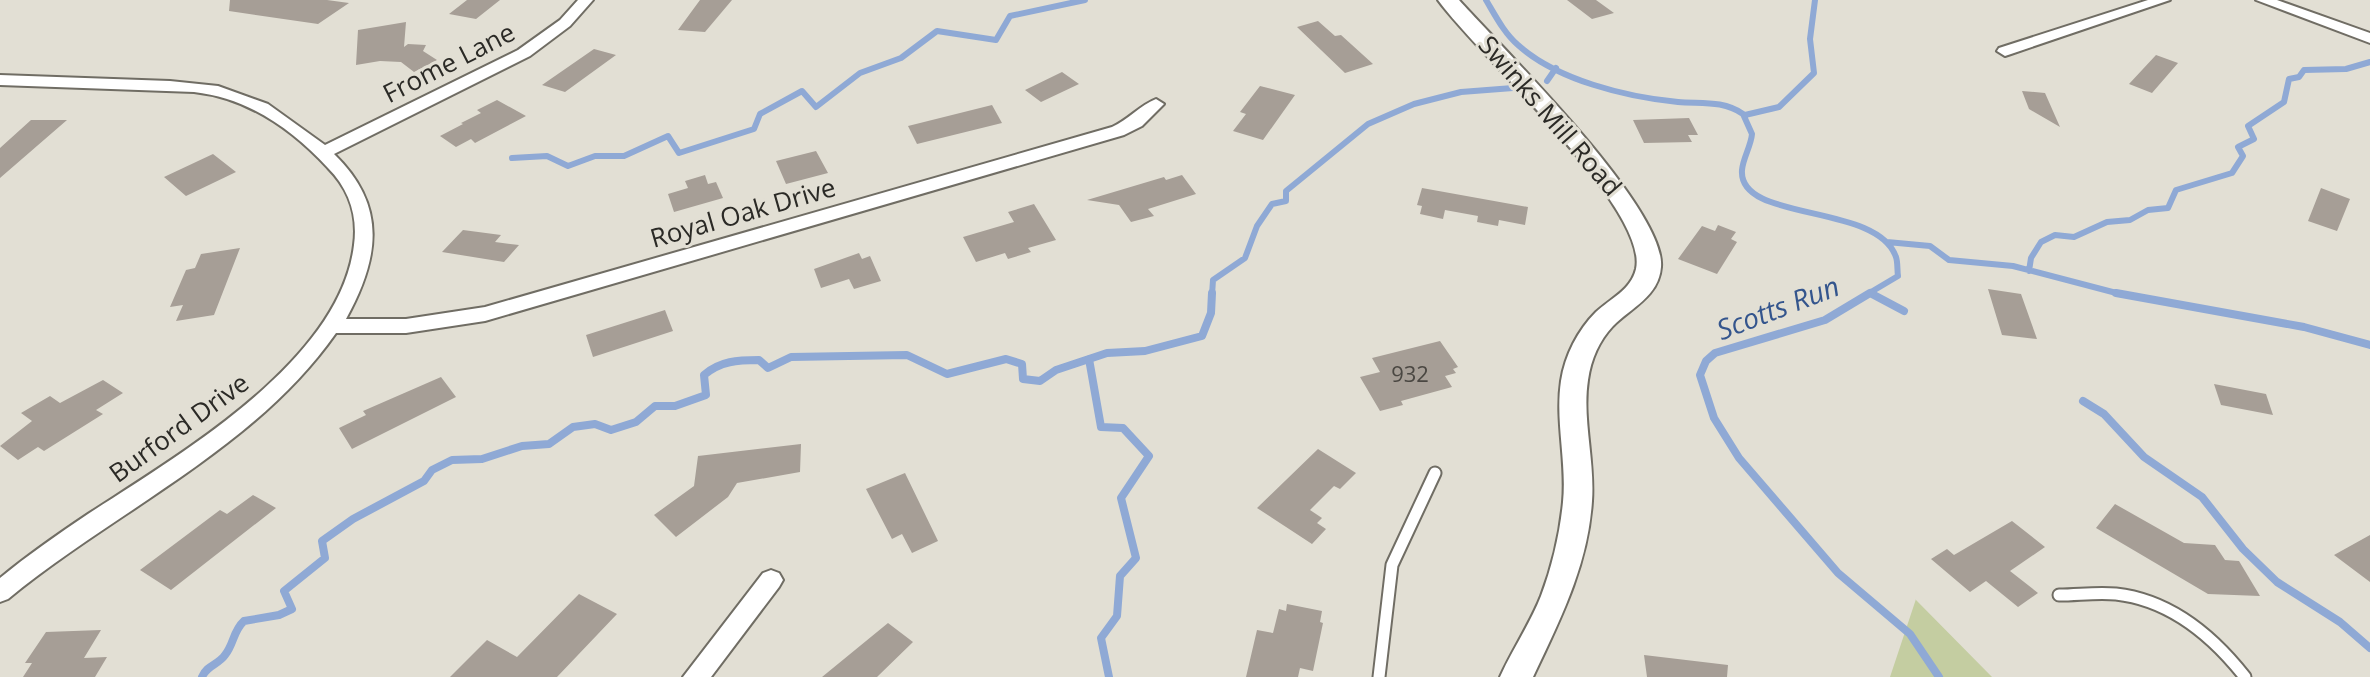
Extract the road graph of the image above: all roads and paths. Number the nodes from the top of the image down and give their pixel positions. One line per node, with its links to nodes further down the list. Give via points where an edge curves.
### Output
1 (586, 0): 9 (street, Frome Lane, via 524,53)
2 (1448, 0): 17 (street, Swinks Mill Road, via 1592,159 1624,202 1646,246 1649,267 1640,290 1605,319 1579,360 1574,383 1578,500 1570,548 1556,597)
3 (2163, 0): 6 (street)
4 (2263, 0): 5 (street)
5 (2370, 38)
6 (2005, 51)
7 (0, 80): 9 (street, Burford Drive, via 170,86 232,94 262,108)
8 (1156, 104): 10 (street, Royal Oak Drive, via 1118,131 485,314 406,326)
9 (323, 153): 10 (street, Burford Drive, via 346,175 364,227 355,280)
10 (332, 326): 13 (street, Burford Drive, via 243,419 183,465 78,529)
11 (1435, 473): 16 (lane, via 1392,565)
12 (771, 580): 15 (street)
13 (0, 592)
14 (2059, 595): 18 (lane, via 2117,594 2155,604 2202,630)
15 (696, 677)
16 (1379, 677)
17 (1516, 677)
18 (2245, 677)

